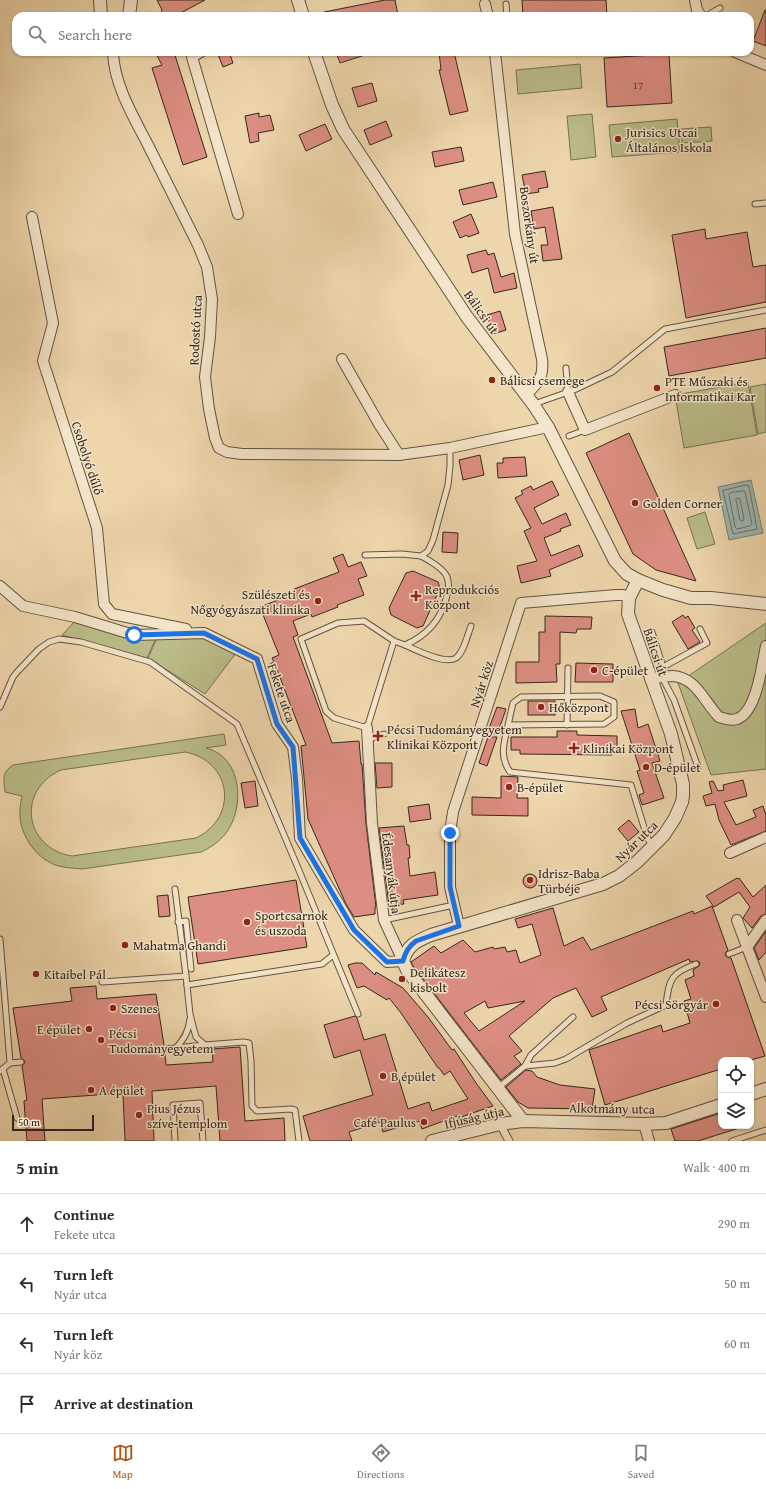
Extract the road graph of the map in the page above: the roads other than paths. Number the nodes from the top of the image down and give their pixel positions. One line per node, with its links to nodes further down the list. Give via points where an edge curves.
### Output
1 (100, 0): 8 (street)
2 (131, 0): 9 (street)
3 (298, 0): 10 (street)
4 (695, 0): 13 (street)
5 (485, 4): 11 (street)
6 (506, 4): 12 (lane)
7 (720, 8): 14 (lane)
8 (101, 12)
9 (130, 12)
10 (301, 12)
11 (487, 12)
12 (507, 12)
13 (698, 12)
14 (713, 12)
15 (113, 56): 35 (street, Rodostó utca, via 129,108 207,267 212,300 205,377 215,438 220,448 227,452 242,454)
16 (194, 56): 23 (street, via 192,57)
17 (315, 56): 30 (street, Bálicsi út, via 343,129 468,318)
18 (495, 56): 30 (street, Boszorkány út, via 515,234 542,359 543,370)
19 (744, 56): 20 (street)
20 (766, 65)
21 (766, 203): 22 (lane)
22 (755, 204)
23 (238, 214)
24 (32, 217): 45 (street, Csobolyó dűlő, via 53,323 43,361 97,528 104,604 112,614)
25 (766, 310): 28 (lane, via 665,329 612,372)
26 (342, 359): 35 (street)
27 (566, 368): 28 (lane)
28 (568, 392): 30 (lane); 32 (street)
29 (675, 395): 32 (street)
30 (530, 400): 31 (street, Bálicsi út)
31 (548, 427): 34 (street, Rodostó utca); 38 (street, Bálicsi út, via 615,561 626,574)
32 (585, 430): 33 (lane)
33 (569, 436)
34 (450, 448): 35 (street, Rodostó utca); 37 (lane, via 448,485 431,546)
35 (399, 455)
36 (365, 555): 37 (lane)
37 (421, 556): 47 (lane, via 431,561 447,576 449,587 443,612 430,628)
38 (638, 580): 40 (street, Bálicsi út); 41 (street, Bálicsi út, via 691,598)
39 (0, 586): 45 (street, Fekete utca, via 23,606 76,617 134,635)
40 (629, 598): 50 (street, Bálicsi út, via 628,614); 64 (street, Nyár köz, via 616,595 521,603 453,812 450,833 450,887)
41 (766, 604)
42 (471, 626): 47 (lane, via 456,658 440,659)
43 (700, 629): 50 (lane, via 707,643)
44 (652, 632): 50 (lane)
45 (204, 633): 74 (street, Fekete utca, via 257,659 277,724 293,747 300,838 354,930 387,962)
46 (394, 641): 47 (lane); 55 (lane); 55 (lane, via 364,621 338,623 301,639 326,711 334,718)
47 (405, 645)
48 (766, 646): 50 (street, via 752,703 744,716 736,720 719,717 694,684 681,677)
49 (568, 668): 51 (lane)
50 (659, 674): 57 (street, Bálicsi út); 59 (lane, via 674,700)
51 (567, 696): 53 (lane, via 521,697 513,703); 54 (lane); 54 (lane, via 600,696 614,702 614,717 604,724)
52 (0, 707): 73 (lane, via 18,671 39,649 59,639 81,642 150,662 236,724)
53 (508, 725): 54 (lane); 61 (lane, via 503,748 505,764 510,772 631,785 646,837)
54 (567, 725)
55 (367, 728): 58 (street, Édesanyák útja)
56 (384, 734): 58 (lane)
57 (671, 734): 61 (street, Nyár utca, via 683,784 682,802 671,826)
58 (367, 740): 65 (street, Édesanyák útja, via 372,823)
59 (698, 767)
60 (766, 837): 62 (street)
61 (652, 847): 69 (street, Nyár utca, via 619,876 603,884)
62 (730, 853)
63 (175, 889): 68 (lane)
64 (454, 905): 65 (lane); 69 (street, Nyár köz)
65 (384, 920): 74 (street, Édesanyák útja)
66 (737, 920): 71 (street)
67 (766, 920): 71 (street)
68 (178, 922): 76 (lane, via 186,921); 77 (lane)
69 (459, 926): 74 (street, Nyár utca, via 416,941 405,954)
70 (0, 939): 88 (lane)
71 (747, 947): 72 (lane); 80 (street)
72 (729, 954)
73 (333, 955): 79 (lane, via 322,964); 82 (lane)
74 (403, 961): 91 (street, Édesanyák útja)
75 (696, 964): 89 (lane, via 681,970 669,983 666,1005 627,1023 566,1059 555,1063)
76 (191, 969)
77 (186, 976): 78 (lane); 79 (lane)
78 (102, 982)
79 (187, 985): 81 (lane)
80 (766, 997)
81 (190, 1014): 84 (lane, via 196,1037); 85 (lane, via 185,1038)
82 (358, 1014)
83 (573, 1017): 89 (lane, via 531,1055)
84 (205, 1045): 85 (lane); 102 (lane, via 249,1043 252,1106 257,1111 294,1110)
85 (176, 1048): 86 (lane)
86 (165, 1049)
87 (21, 1062): 88 (lane)
88 (10, 1063): 90 (lane)
89 (525, 1066): 91 (lane)
90 (2, 1070): 95 (lane)
91 (498, 1088): 96 (street, Édesanyák útja)
92 (766, 1089): 93 (street)
93 (754, 1093)
94 (718, 1106): 98 (street, Alkotmány utca, via 666,1123)
95 (17, 1118)
96 (523, 1121): 97 (street, Ifjúság útja); 98 (street, Alkotmány utca)
97 (500, 1124): 103 (street, Ifjúság útja); 104 (street)
98 (644, 1124): 105 (street)
99 (766, 1130): 106 (lane)
100 (175, 1141): 101 (lane, via 173,1105 200,1103)
101 (203, 1141)
102 (299, 1141)
103 (432, 1141)
104 (509, 1141)
105 (648, 1141)
106 (732, 1141)

